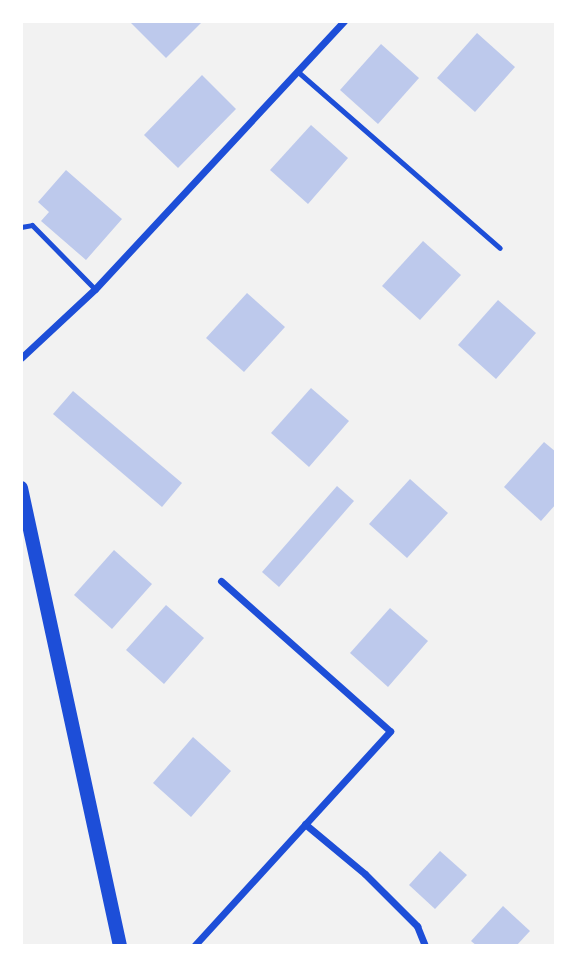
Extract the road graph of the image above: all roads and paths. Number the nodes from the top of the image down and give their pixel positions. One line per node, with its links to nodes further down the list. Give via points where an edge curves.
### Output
1 (344, 21): 2 (street)
2 (298, 71): 4 (lane); 5 (street)
3 (21, 226): 5 (lane, via 32,225)
4 (500, 248)
5 (95, 289): 6 (street)
6 (21, 358)
7 (21, 488): 10 (main road)
8 (221, 580): 9 (street, via 390,731)
9 (305, 824): 11 (street); 12 (street, via 417,926)
10 (120, 946)
11 (194, 946)
12 (425, 946)

